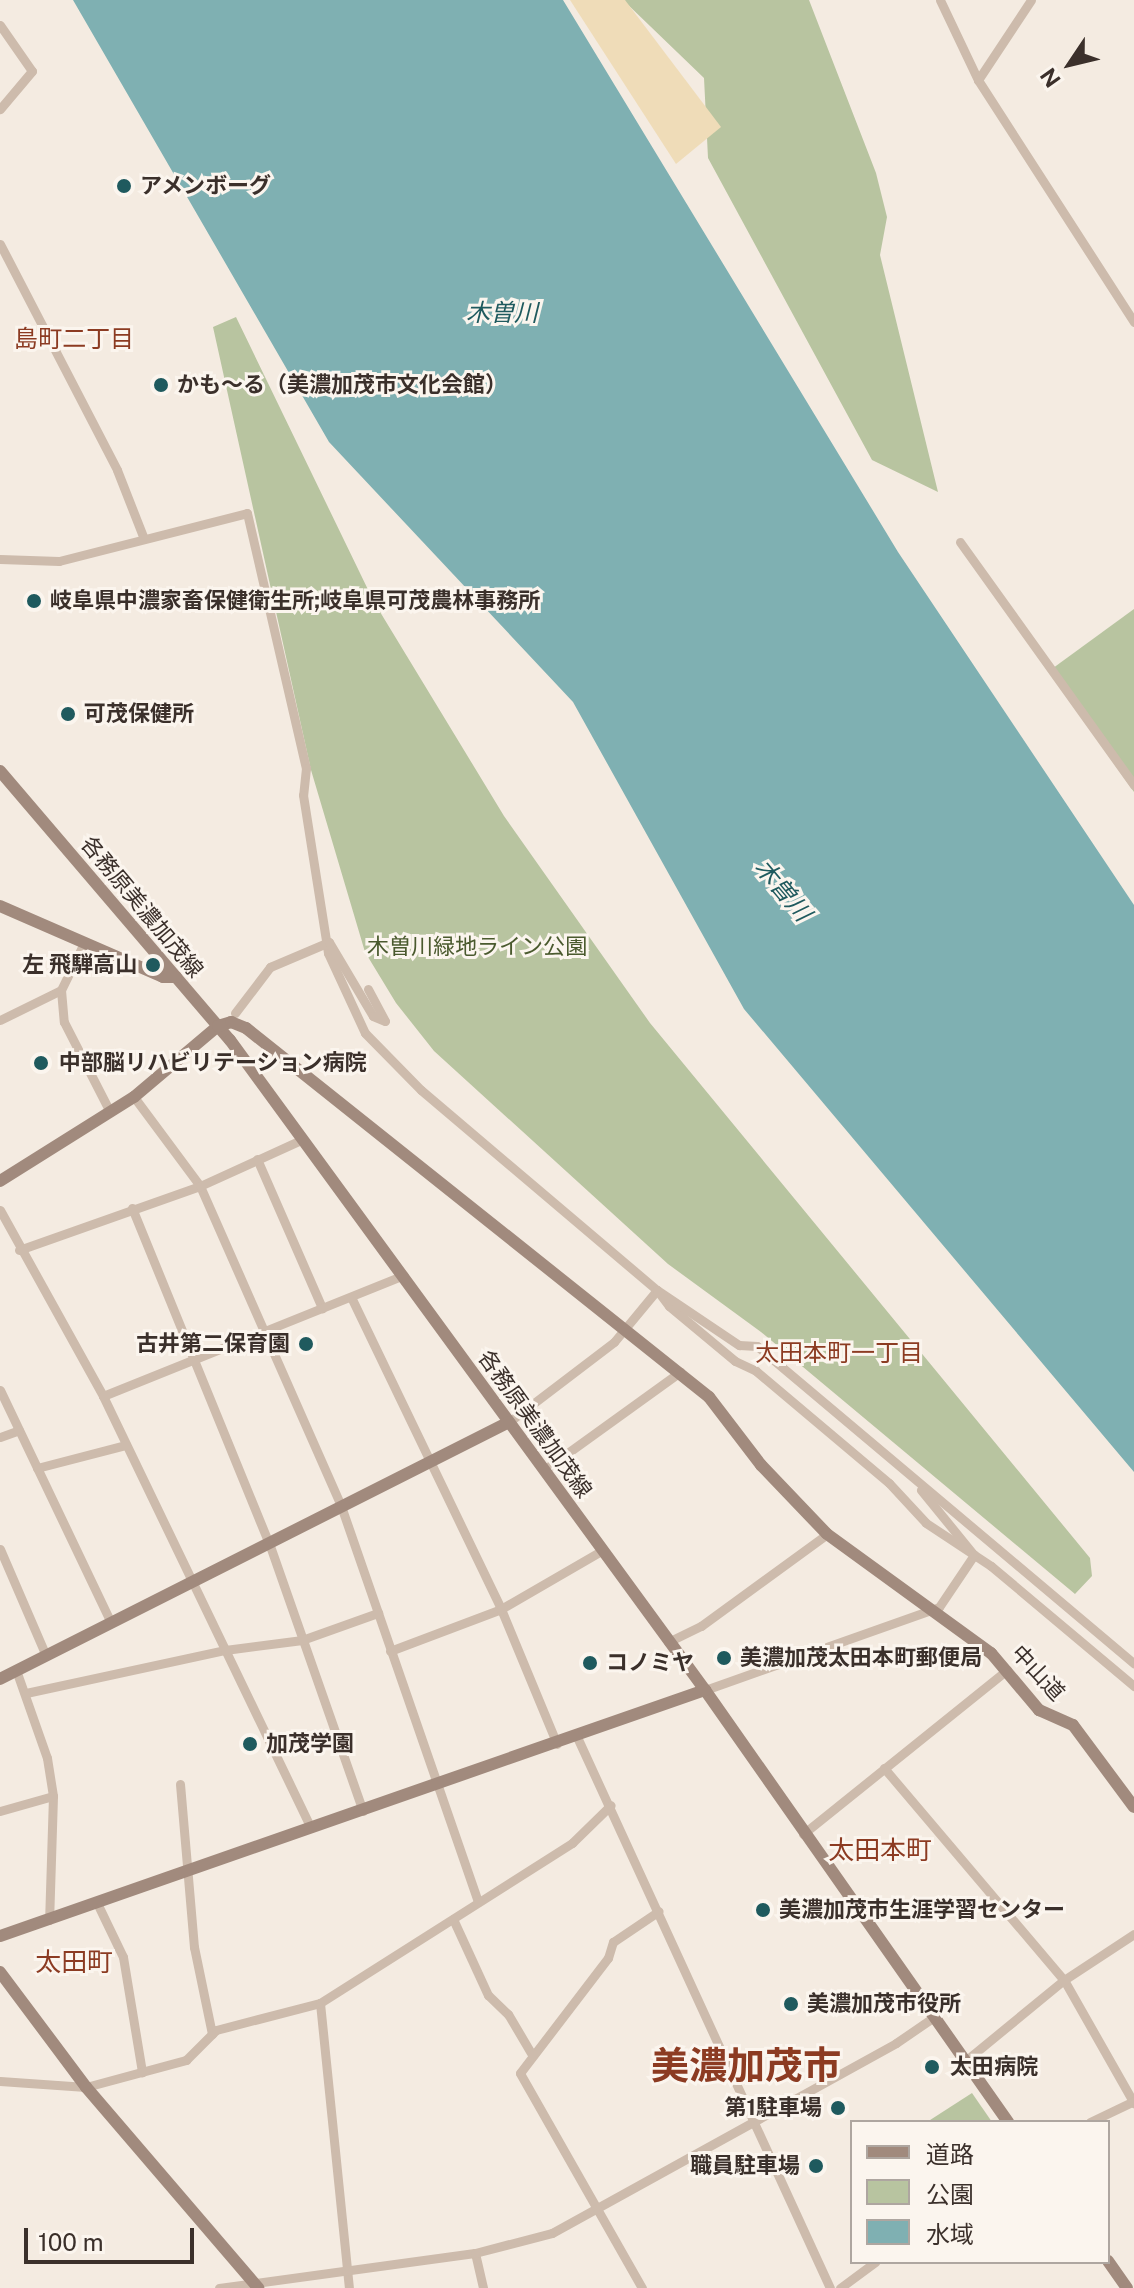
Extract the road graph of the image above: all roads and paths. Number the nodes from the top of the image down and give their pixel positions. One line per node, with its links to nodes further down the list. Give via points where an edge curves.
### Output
1 (940, 0): 4 (street)
2 (1031, 0): 4 (street)
3 (0, 25): 5 (street, via 32,71)
4 (978, 80): 7 (street)
5 (0, 109)
6 (0, 244): 8 (street, via 117,470)
7 (1134, 322)
8 (144, 539): 10 (street, via 59,561); 14 (street, via 247,513 306,768 303,795 310,851)
9 (960, 542): 12 (street)
10 (0, 559)
11 (0, 771): 16 (street, 各務原美濃加茂線)
12 (1134, 785)
13 (0, 906): 15 (street)
14 (329, 942): 17 (street, via 373,1016 385,1021); 19 (street, via 270,967); 32 (street, via 344,995 365,1033 421,1090)
15 (84, 943): 16 (street, via 163,977); 18 (street)
16 (176, 977): 21 (street, 各務原美濃加茂線)
17 (368, 989)
18 (61, 990): 20 (street); 23 (street, via 64,1022)
19 (235, 1013)
20 (0, 1020)
21 (218, 1026): 22 (street); 24 (street, 各務原美濃加茂線); 36 (street, 中山道, via 231,1022 246,1028)
22 (134, 1097): 23 (street); 27 (street)
23 (110, 1112): 26 (street)
24 (303, 1139): 25 (street); 31 (street, 各務原美濃加茂線)
25 (257, 1159): 27 (street); 34 (street)
26 (0, 1181)
27 (200, 1186): 28 (street); 35 (street)
28 (132, 1208): 30 (street); 37 (street)
29 (0, 1210): 30 (street)
30 (19, 1250): 40 (street)
31 (404, 1275): 33 (street); 41 (street, 各務原美濃加茂線)
32 (657, 1290): 36 (street); 48 (street, via 739,1345 757,1346); 54 (street, via 680,1316 735,1361 756,1371 889,1483 926,1523)
33 (351, 1297): 34 (street); 45 (street)
34 (322, 1308): 35 (street)
35 (265, 1331): 37 (street); 49 (street)
36 (622, 1332): 38 (street, 中山道); 41 (street)
37 (193, 1360): 40 (street); 51 (street)
38 (680, 1372): 47 (street); 50 (street, 中山道, via 709,1397 761,1465)
39 (0, 1390): 42 (street)
40 (103, 1396): 44 (street)
41 (509, 1422): 45 (street); 47 (street, 各務原美濃加茂線)
42 (19, 1430): 43 (street); 46 (street)
43 (0, 1437)
44 (126, 1445): 46 (street); 55 (street)
45 (428, 1462): 49 (street); 56 (street)
46 (37, 1468): 59 (street)
47 (544, 1470): 53 (street, 各務原美濃加茂線)
48 (920, 1487): 54 (street); 65 (street)
49 (341, 1506): 51 (street); 58 (street)
50 (827, 1534): 57 (street, 中山道); 61 (street, via 701,1626)
51 (269, 1543): 55 (street); 60 (street)
52 (0, 1549): 64 (street)
53 (601, 1551): 56 (street); 61 (street, 各務原美濃加茂線)
54 (974, 1555): 57 (street); 69 (street)
55 (192, 1582): 59 (street); 62 (street)
56 (501, 1609): 63 (street); 73 (street)
57 (931, 1611): 67 (street, 中山道, via 981,1644); 70 (street)
58 (378, 1613): 60 (street); 63 (street)
59 (111, 1623): 64 (street)
60 (302, 1640): 62 (street); 81 (street)
61 (668, 1642): 70 (street, 各務原美濃加茂線)
62 (225, 1650): 71 (street); 82 (street)
63 (390, 1651): 76 (street)
64 (46, 1656): 66 (street)
65 (1134, 1664)
66 (16, 1670): 68 (street); 71 (street)
67 (1007, 1670): 74 (street); 79 (street, 中山道, via 1039,1710 1079,1730)
68 (0, 1679)
69 (1134, 1686)
70 (705, 1690): 72 (street); 83 (street, 各務原美濃加茂線)
71 (26, 1693): 77 (street)
72 (577, 1737): 73 (street); 78 (street)
73 (557, 1744): 76 (street)
74 (884, 1768): 83 (street); 93 (street)
75 (180, 1784): 84 (street)
76 (435, 1785): 81 (street); 85 (street)
77 (53, 1796): 80 (street); 89 (street)
78 (611, 1805): 85 (street, via 572,1843); 87 (street)
79 (1134, 1807)
80 (0, 1810)
81 (363, 1811): 82 (street)
82 (311, 1828): 84 (street)
83 (803, 1834): 95 (street, 各務原美濃加茂線)
84 (189, 1871): 86 (street); 96 (street, via 194,1947)
85 (478, 1902): 88 (street)
86 (97, 1903): 89 (street); 99 (street, via 123,1957)
87 (659, 1911): 97 (street, via 613,1942 608,1958); 105 (street)
88 (453, 1919): 94 (street); 97 (street, via 488,1995 508,2014)
89 (49, 1920): 91 (street)
90 (1134, 1934): 93 (street)
91 (0, 1936)
92 (0, 1972): 101 (street)
93 (1064, 1980): 98 (street); 102 (street)
94 (320, 2003): 96 (street); 110 (street)
95 (934, 2017): 98 (street, 各務原美濃加茂線); 105 (street)
96 (212, 2034): 99 (street, via 186,2060)
97 (531, 2053): 106 (street, via 520,2073)
98 (964, 2062): 103 (street, 各務原美濃加茂線)
99 (142, 2072): 101 (street)
100 (0, 2081): 101 (street)
101 (86, 2087): 111 (street)
102 (1134, 2102): 104 (street)
103 (1007, 2120)
104 (1094, 2120)
105 (754, 2122): 106 (street); 116 (street)
106 (595, 2212): 107 (street, via 552,2233); 115 (street)
107 (475, 2253): 110 (street); 114 (street)
108 (872, 2264): 117 (street)
109 (1110, 2264): 118 (street)
110 (347, 2274): 111 (street); 113 (street)
111 (257, 2286): 112 (street)
112 (219, 2288)
113 (349, 2288)
114 (483, 2288)
115 (642, 2288)
116 (830, 2288)
117 (840, 2288)
118 (1127, 2288)

